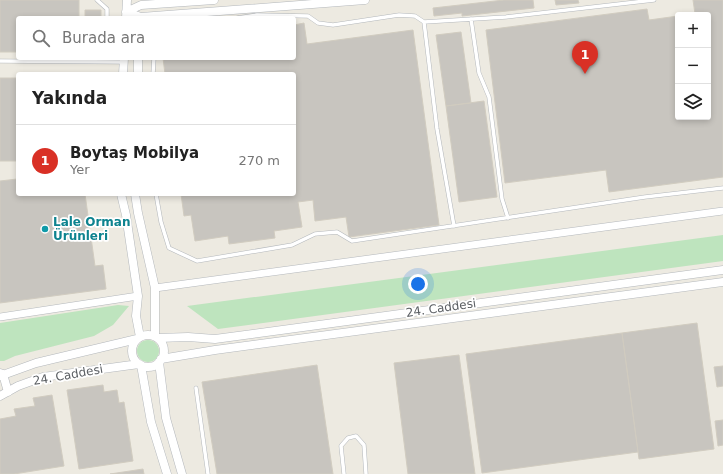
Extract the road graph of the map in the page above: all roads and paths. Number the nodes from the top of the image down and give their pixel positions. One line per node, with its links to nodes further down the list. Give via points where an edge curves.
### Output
1 (97, 0): 8 (lane, via 107,9)
2 (127, 0): 7 (street)
3 (214, 0): 6 (street)
4 (365, 0): 10 (street)
5 (654, 0): 12 (lane)
6 (141, 3): 7 (street); 9 (street)
7 (126, 15)
8 (107, 16)
9 (141, 16)
10 (166, 16)
11 (250, 16): 13 (lane, via 308,16 318,23 333,25 399,15 415,16)
12 (471, 19): 13 (lane); 27 (lane, via 479,73 488,97 502,199)
13 (424, 22): 28 (lane, via 437,129)
14 (105, 60): 15 (lane); 18 (lane)
15 (124, 60): 19 (street)
16 (138, 60): 20 (street)
17 (154, 60): 21 (lane)
18 (0, 61)
19 (123, 72)
20 (138, 72)
21 (153, 72)
22 (723, 188): 27 (lane)
23 (121, 196): 32 (street)
24 (135, 196): 31 (street)
25 (156, 196): 28 (lane, via 169,248 197,261 292,245 314,234 337,232 352,241)
26 (723, 211): 31 (street)
27 (508, 218): 28 (lane)
28 (454, 226)
29 (723, 270): 34 (street, 24. Caddesi, via 215,339)
30 (723, 282): 36 (street, 24. Caddesi, via 222,349)
31 (155, 288): 34 (street)
32 (138, 296): 33 (street); 35 (street)
33 (0, 317)
34 (156, 337): 35 (street, via 147,335); 36 (street, via 164,348)
35 (138, 338): 37 (street, via 132,353); 38 (street, 24. Caddesi)
36 (160, 360): 37 (street, via 152,366); 43 (street, via 166,418)
37 (140, 364): 40 (street, 24. Caddesi, via 43,377); 42 (street, via 150,422)
38 (1, 374): 40 (street)
39 (196, 388): 44 (lane)
40 (4, 390): 41 (street, 24. Caddesi)
41 (0, 396)
42 (167, 474)
43 (182, 474)
44 (208, 474)
45 (344, 474): 46 (lane, via 341,446 348,438 356,436 364,445)
46 (366, 474)

